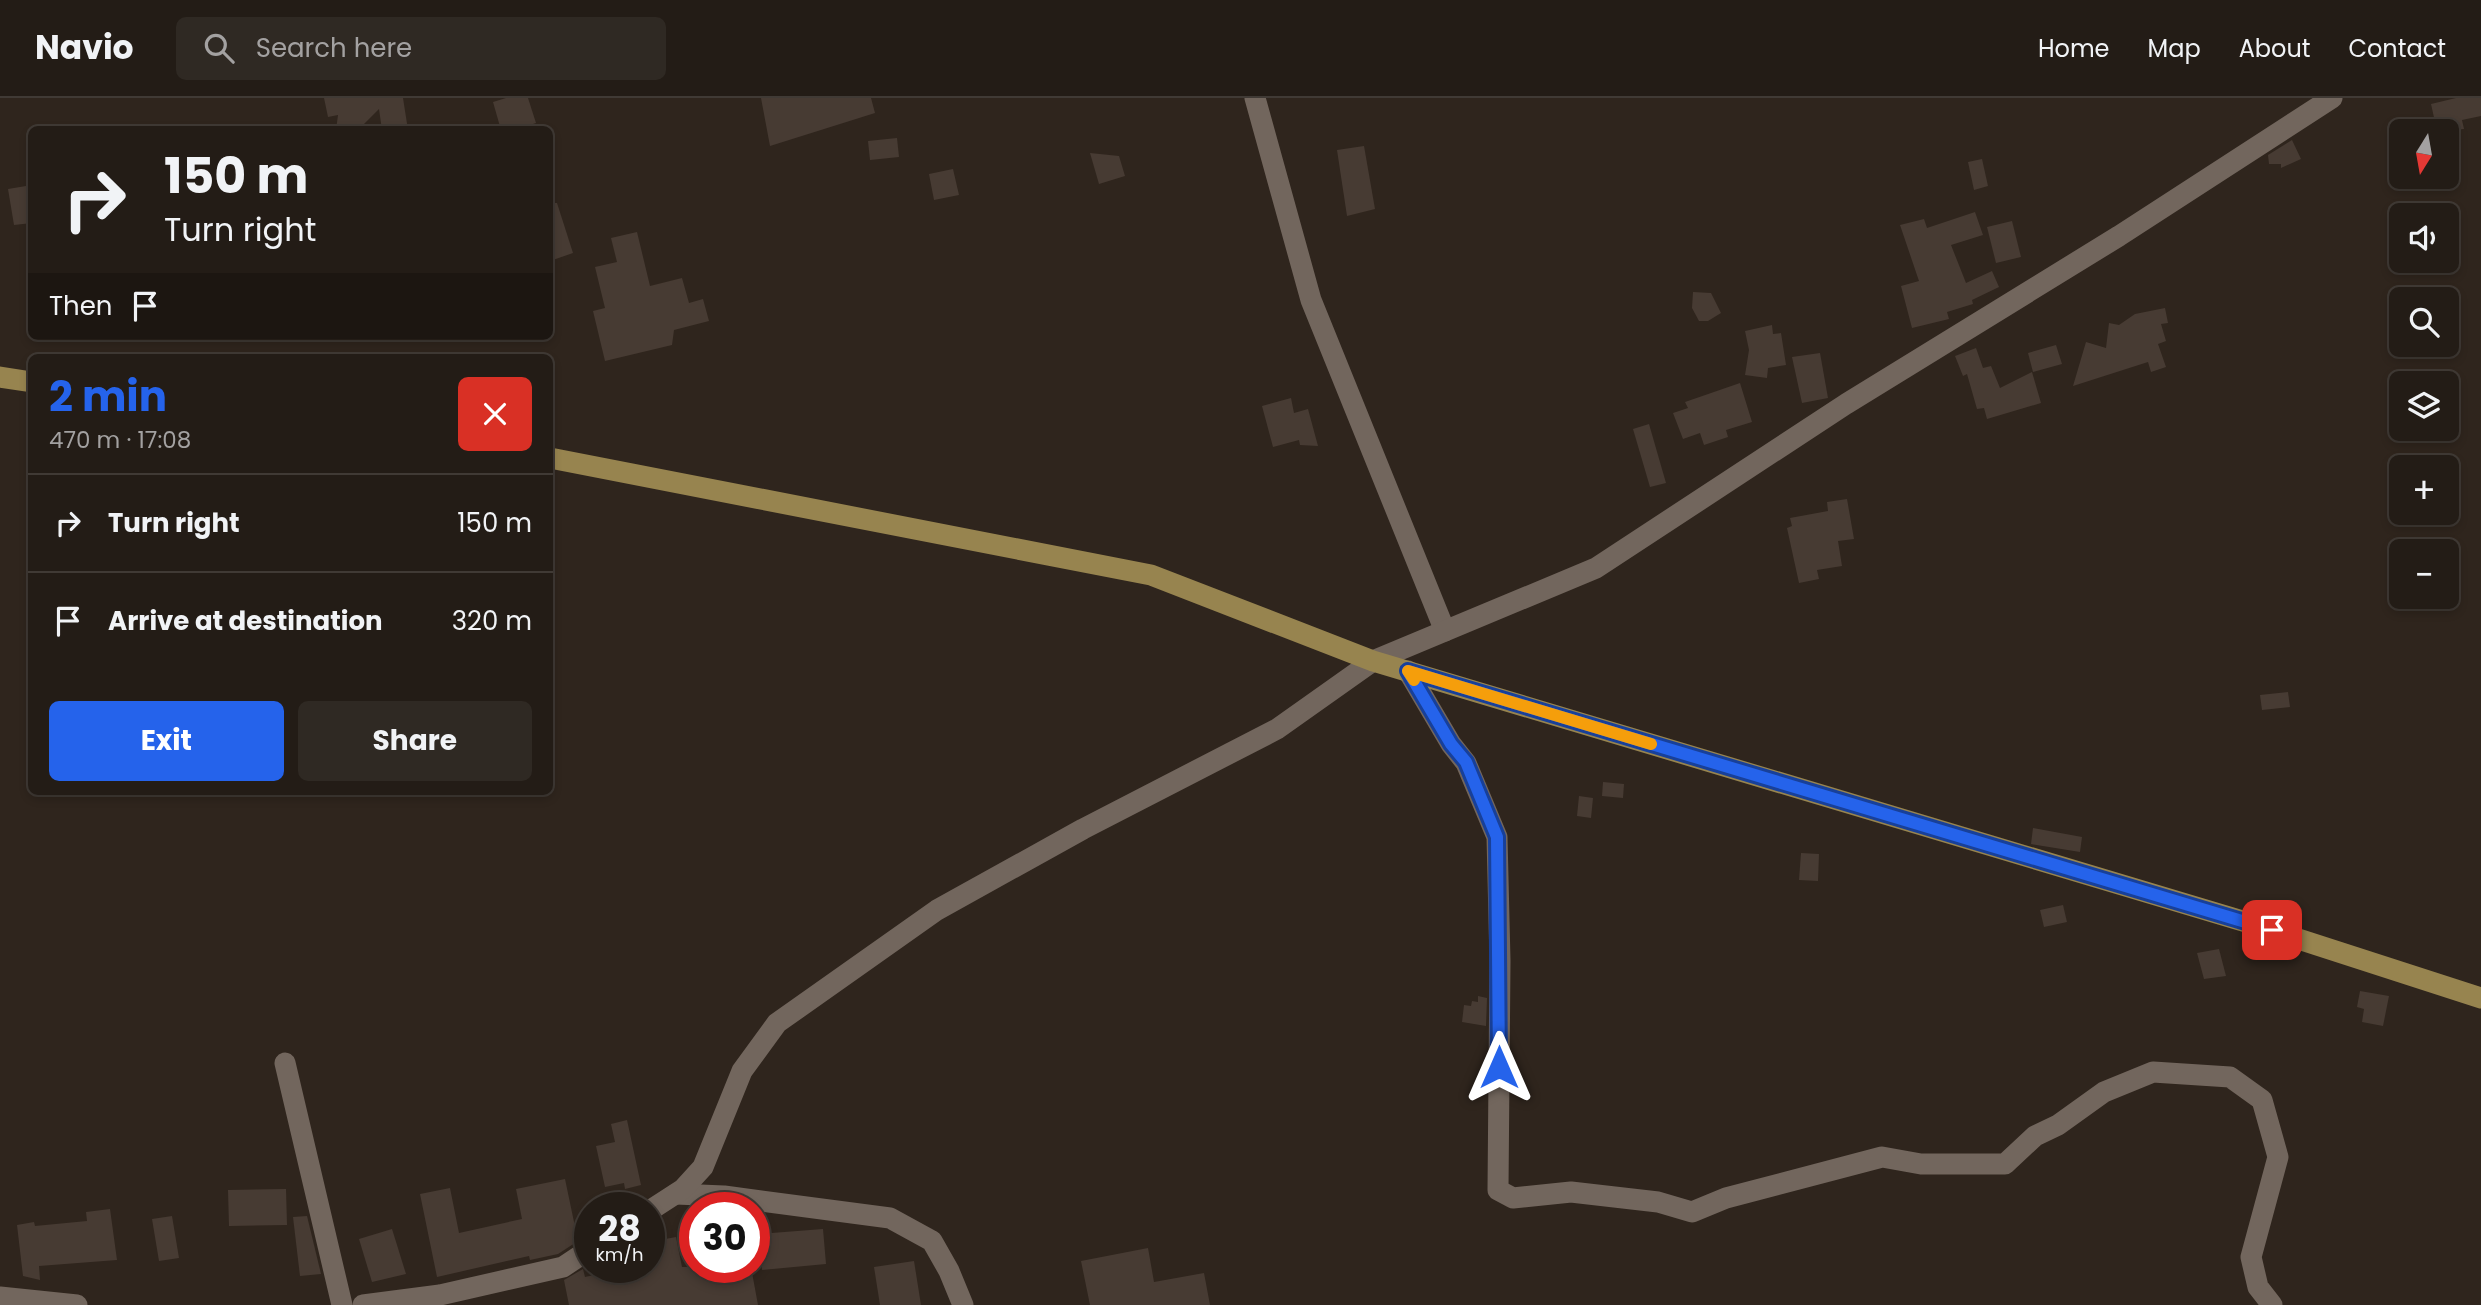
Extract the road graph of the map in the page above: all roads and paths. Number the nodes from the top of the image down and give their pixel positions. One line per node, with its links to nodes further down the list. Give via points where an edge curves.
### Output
1 (1255, 98): 6 (street, via 1311,300)
2 (2332, 98): 6 (street, via 1846,404 1596,568)
3 (0, 377): 4 (main road)
4 (28, 381)
5 (553, 459): 7 (main road, via 1150,575)
6 (1445, 631): 7 (street)
7 (1373, 661): 8 (main road); 11 (street, via 1277,729 937,910 777,1023 742,1071 703,1167)
8 (1408, 671): 9 (main road, via 2246,922); 19 (street, via 1466,762 1497,837 1498,1190 1513,1198 1571,1192 1658,1202 1692,1212 1726,1198 1882,1157 1921,1164 2005,1164 2035,1136 2104,1093 2153,1072 2230,1077 2262,1100 2278,1157 2251,1257 2258,1287)
9 (2481, 998)
10 (285, 1063): 16 (street)
11 (676, 1194): 12 (street); 18 (street, via 890,1218 932,1241)
12 (665, 1201)
13 (574, 1260): 17 (street, via 563,1267 440,1295)
14 (0, 1297): 15 (street)
15 (77, 1305)
16 (342, 1305)
17 (363, 1305)
18 (962, 1305)
19 (2272, 1305)

